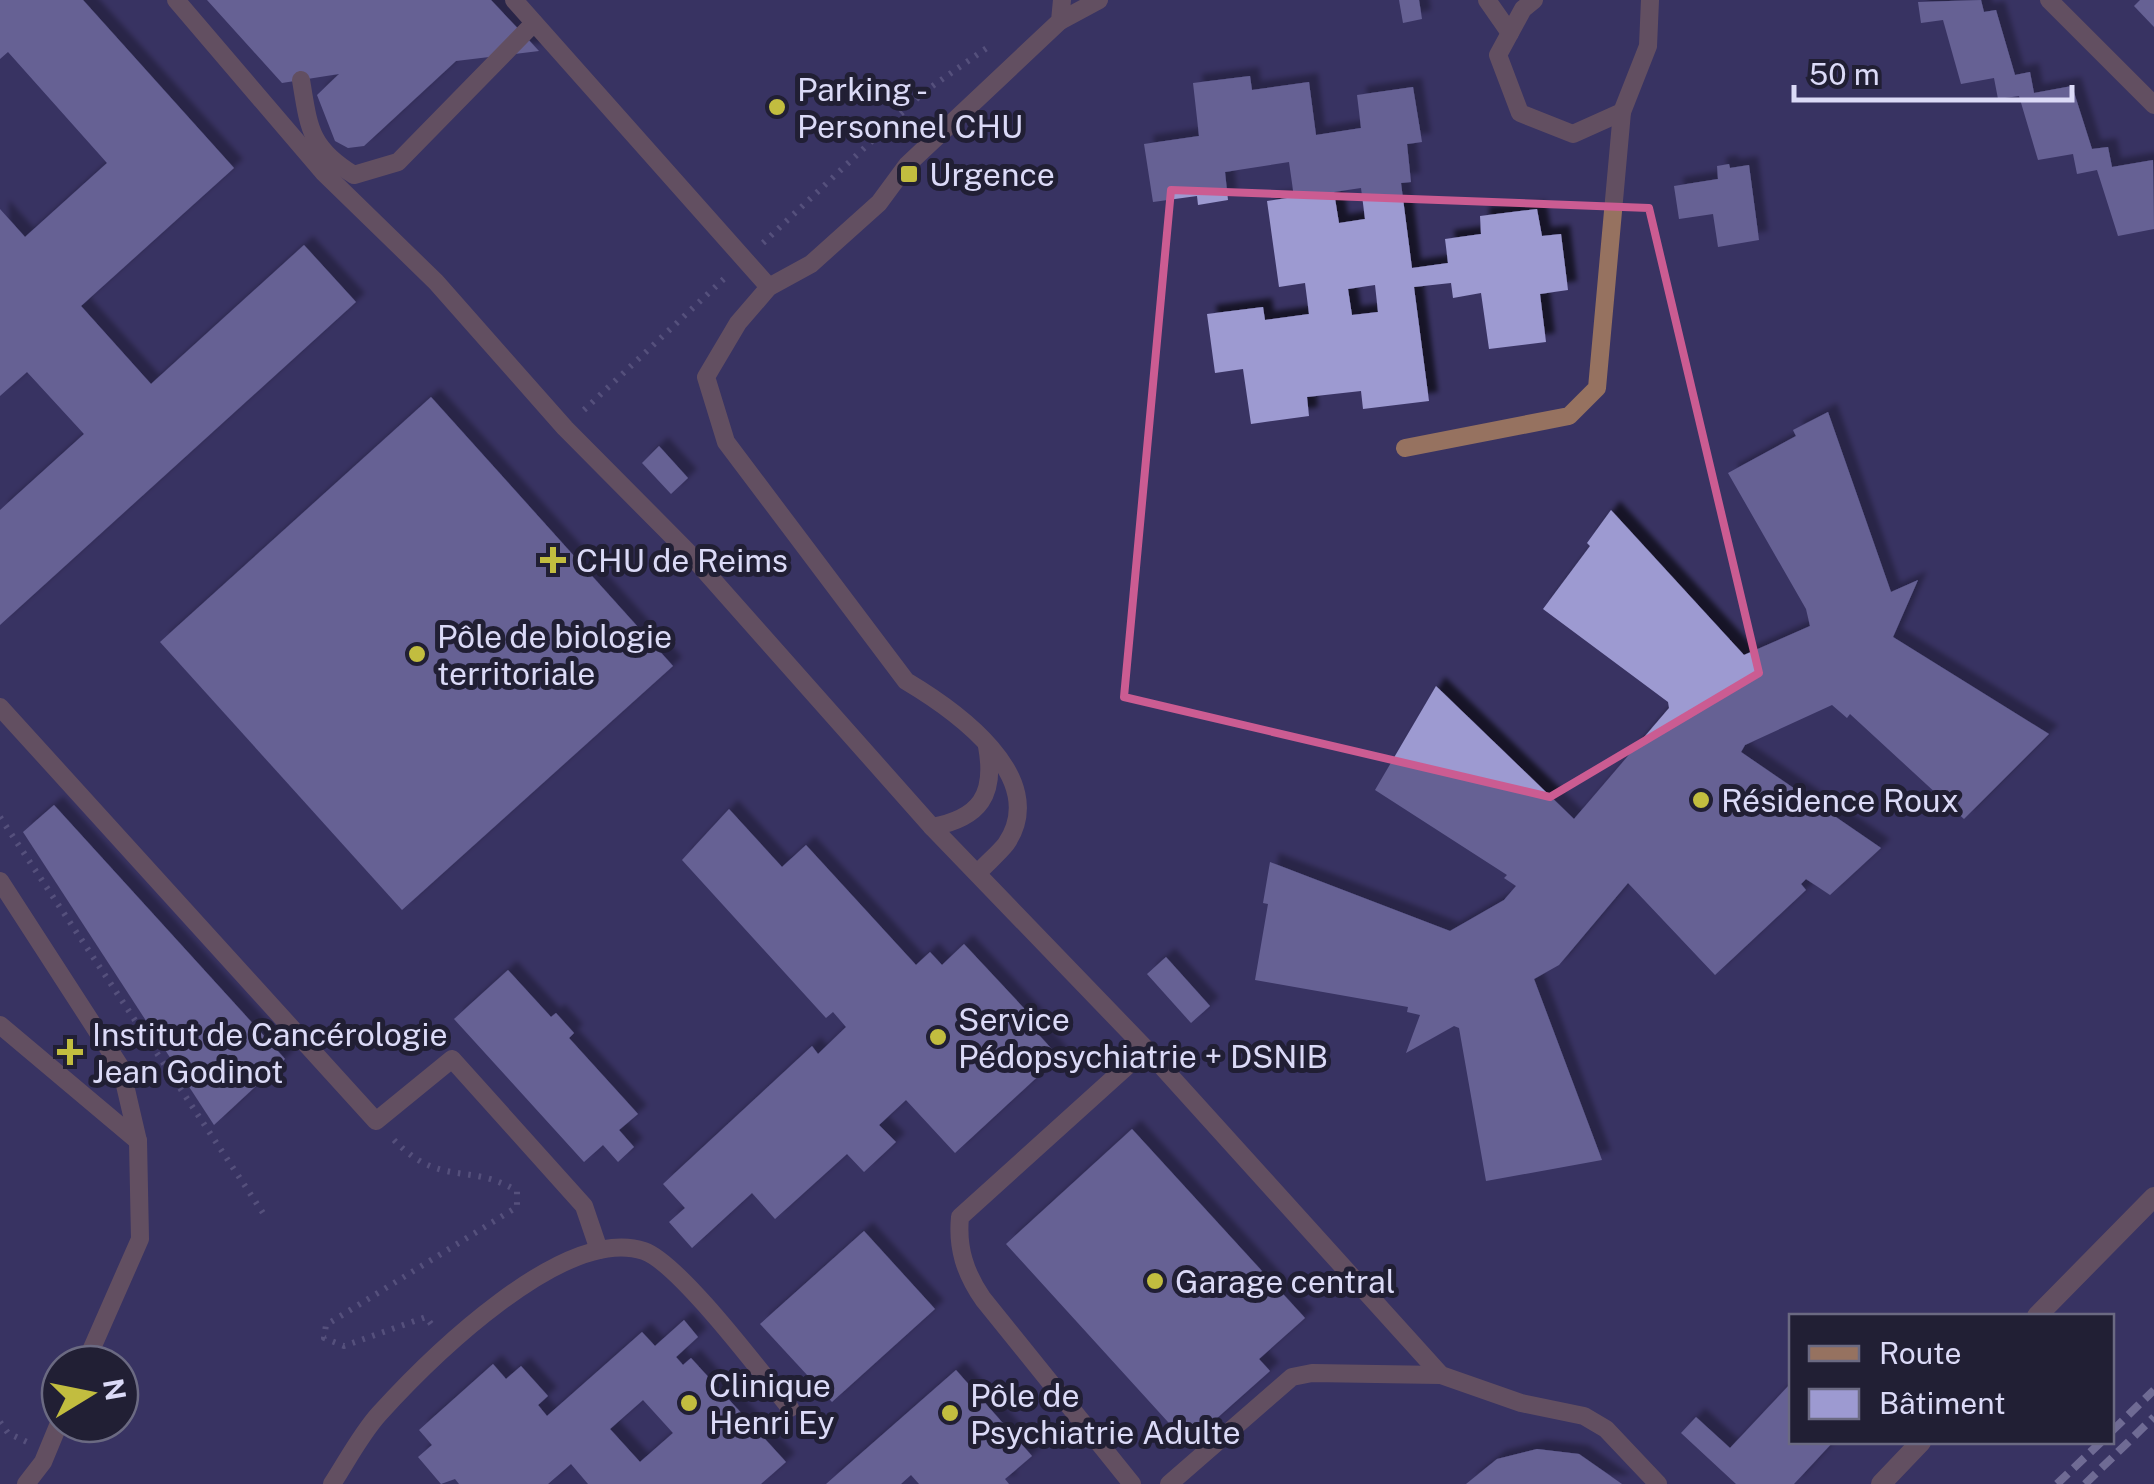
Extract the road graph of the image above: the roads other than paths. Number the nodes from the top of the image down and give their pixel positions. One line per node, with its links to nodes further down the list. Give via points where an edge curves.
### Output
1 (176, 0): 19 (lane, via 323,172 436,282 565,428 689,553)
2 (514, 0): 10 (lane)
3 (1062, 0): 9 (lane)
4 (1099, 0): 9 (lane)
5 (1487, 0): 11 (lane)
6 (1534, 0): 11 (lane)
7 (1650, 0): 14 (lane, via 1648,46)
8 (2049, 0): 13 (lane)
9 (1060, 21): 15 (lane, via 907,166 879,204 811,264)
10 (534, 23): 12 (lane, via 398,162 354,175 326,158 309,131); 15 (lane)
11 (1510, 33): 14 (lane, via 1498,56 1520,112 1572,134)
12 (301, 80)
13 (2154, 106)
14 (1622, 112): 16 (lane, via 1598,388 1569,416)
15 (769, 287): 18 (lane, via 706,376 726,442 906,681)
16 (1405, 448)
17 (0, 707): 26 (lane, via 376,1121 452,1059 584,1206)
18 (986, 741): 19 (lane, via 992,773 984,798 963,821); 20 (lane, via 1010,774 1016,811 1008,842)
19 (932, 827): 20 (lane)
20 (978, 872): 23 (lane)
21 (0, 881): 24 (lane, via 121,1068)
22 (0, 1025): 24 (lane)
23 (1146, 1050): 29 (lane); 35 (lane, via 960,1216 958,1238 970,1281)
24 (138, 1141): 28 (lane, via 140,1240)
25 (2154, 1197): 27 (street)
26 (600, 1250): 30 (lane, via 643,1251 669,1268); 34 (lane, via 550,1268 474,1321 376,1416)
27 (2039, 1314)
28 (94, 1344)
29 (1441, 1375): 36 (lane, via 1292,1377); 37 (lane, via 1520,1403 1584,1416 1606,1429)
30 (790, 1408)
31 (50, 1444): 33 (lane)
32 (1919, 1444): 38 (street)
33 (26, 1484)
34 (332, 1484)
35 (1132, 1484)
36 (1169, 1484)
37 (1658, 1484)
38 (1882, 1484)

